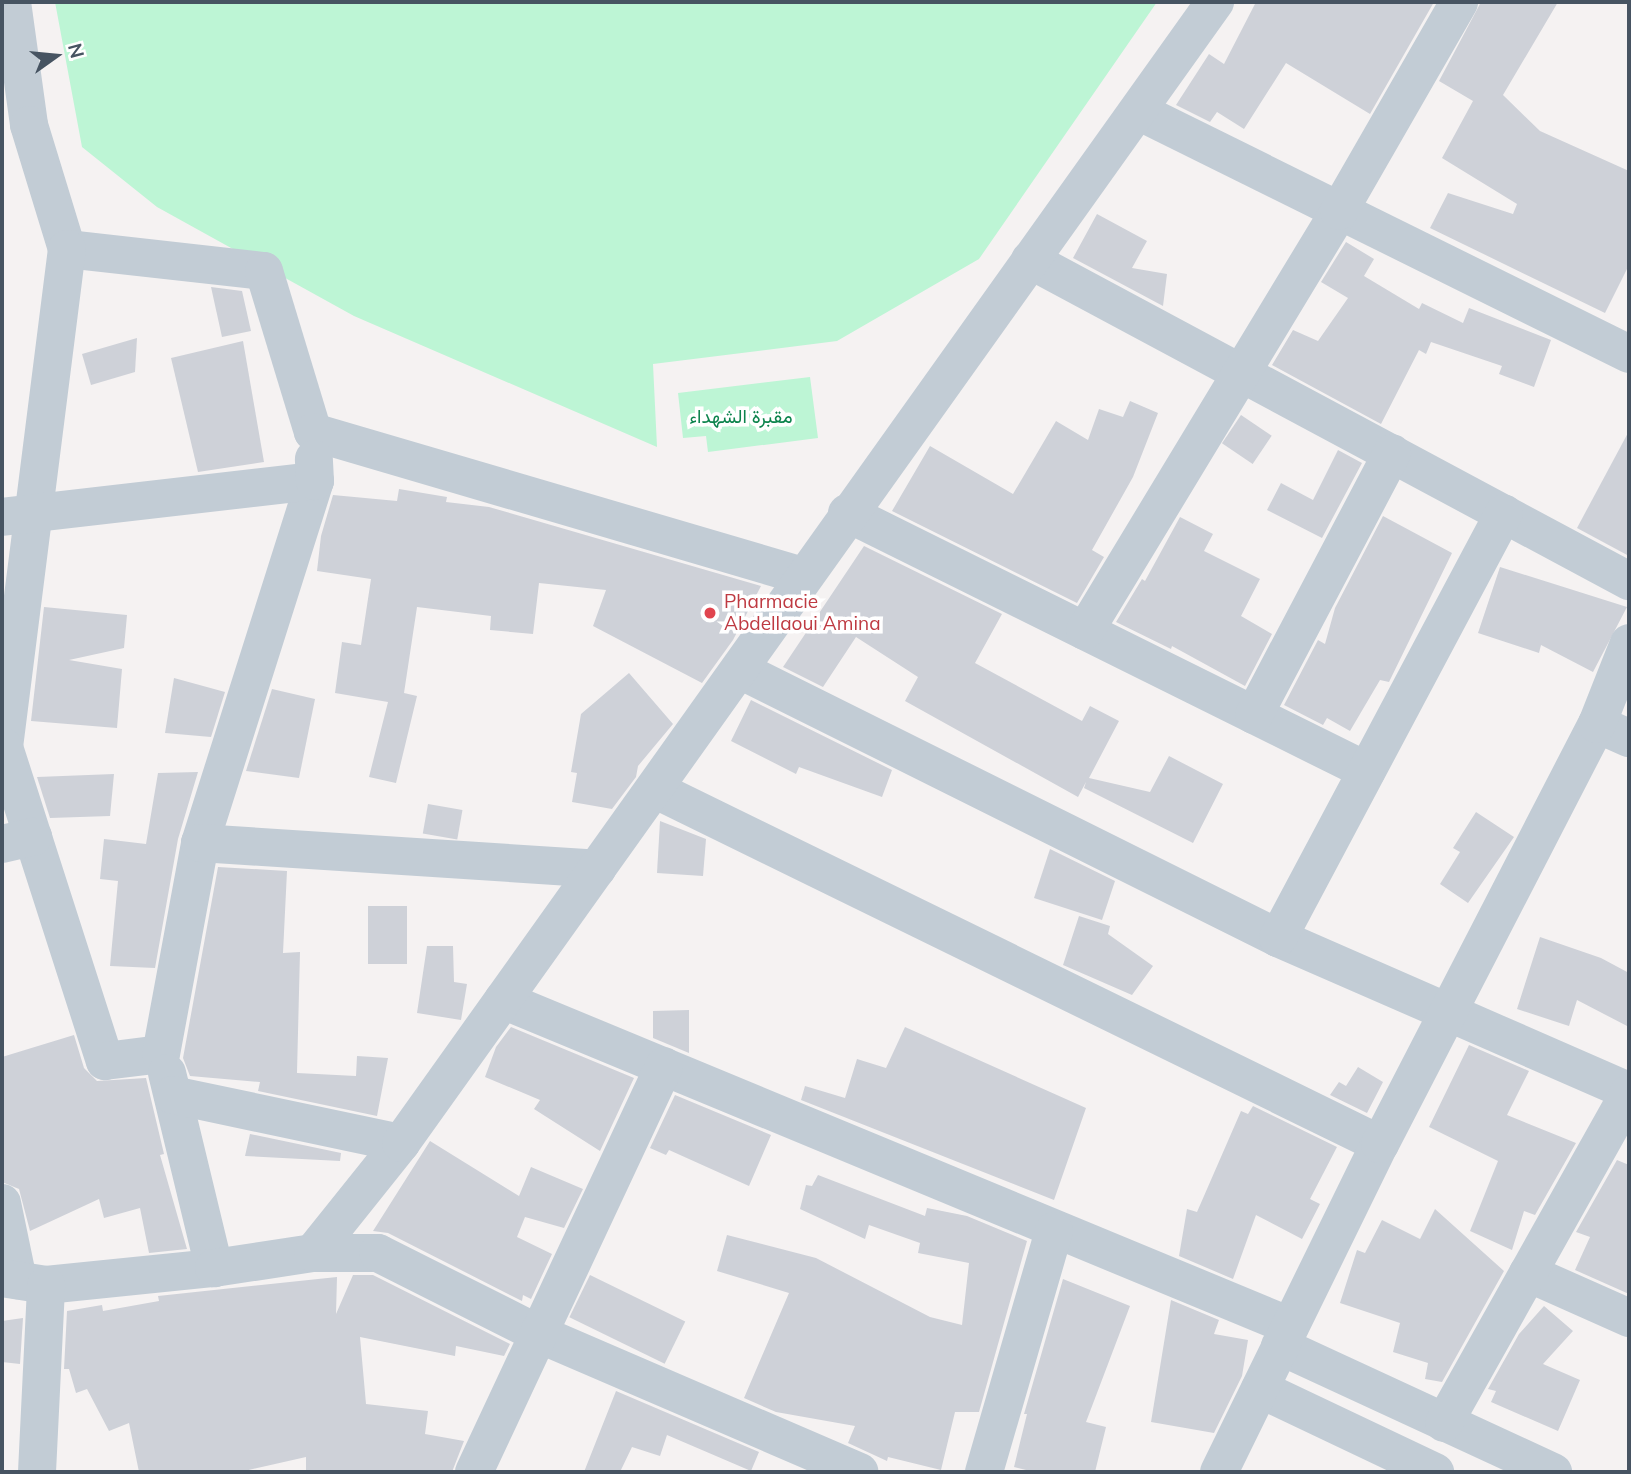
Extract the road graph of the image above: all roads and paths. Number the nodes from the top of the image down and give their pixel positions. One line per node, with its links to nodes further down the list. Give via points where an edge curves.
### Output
1 (12, 2): 6 (street, via 29,125)
2 (1215, 2): 4 (street)
3 (1459, 2): 5 (street)
4 (1138, 111): 5 (street); 7 (street)
5 (1339, 211): 8 (street); 9 (street)
6 (67, 249): 10 (street, via 264,271); 15 (street)
7 (1030, 260): 9 (street); 13 (street)
8 (1629, 354)
9 (1239, 372): 11 (street); 18 (street)
10 (313, 432): 12 (street); 16 (street)
11 (1392, 453): 14 (street); 21 (street)
12 (315, 481): 15 (street); 26 (street)
13 (847, 513): 16 (street); 18 (street)
14 (1504, 513): 17 (street); 23 (street)
15 (19, 515): 25 (street, via 4,747)
16 (803, 576): 20 (street)
17 (1629, 581)
18 (1085, 631): 21 (street)
19 (1629, 643): 22 (street)
20 (740, 670): 24 (street); 28 (street)
21 (1254, 715): 23 (street)
22 (1613, 731): 30 (street)
23 (1367, 771): 28 (street)
24 (654, 789): 27 (street); 36 (street)
25 (17, 840): 31 (street, via 105,1061)
26 (200, 843): 27 (street); 31 (street)
27 (597, 869): 29 (street)
28 (1278, 938): 30 (street)
29 (503, 1000): 32 (street); 35 (street)
30 (1446, 1015): 33 (street); 36 (street)
31 (162, 1054): 34 (street)
32 (664, 1066): 38 (street); 44 (street)
33 (1629, 1092): 41 (street)
34 (173, 1095): 35 (street); 40 (street)
35 (401, 1143): 39 (street)
36 (1380, 1144): 45 (street)
37 (2, 1203): 42 (street)
38 (1054, 1231): 45 (street); 51 (street)
39 (313, 1253): 40 (street); 44 (street, via 378,1253)
40 (215, 1268): 42 (street)
41 (1528, 1273): 43 (street); 47 (street)
42 (22, 1281): 48 (street)
43 (1629, 1318)
44 (539, 1334): 49 (street); 50 (street)
45 (1285, 1336): 46 (street); 47 (street)
46 (1260, 1389): 52 (street); 53 (street)
47 (1444, 1423): 54 (street)
48 (37, 1472)
49 (474, 1472)
50 (860, 1472)
51 (984, 1472)
52 (1219, 1472)
53 (1435, 1472)
54 (1553, 1472)

